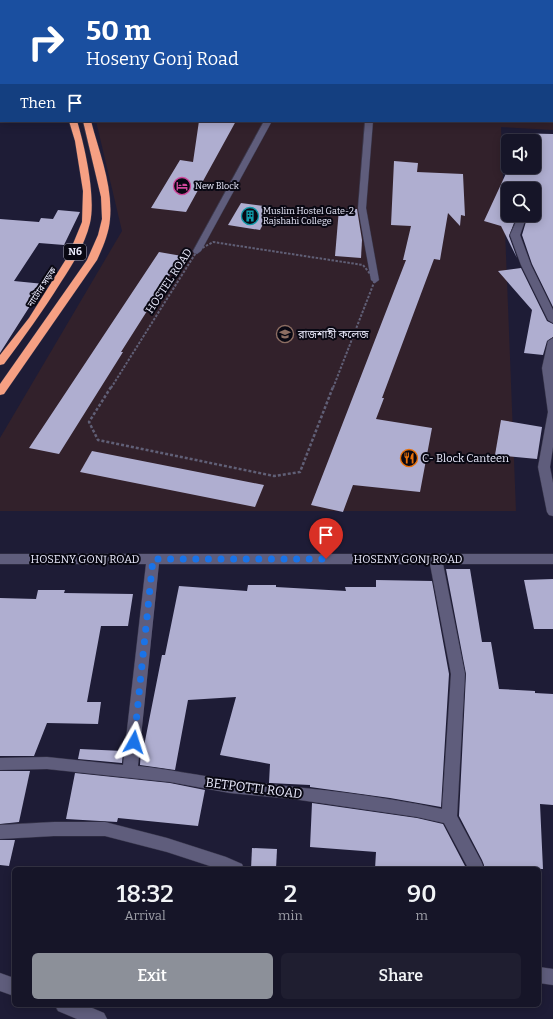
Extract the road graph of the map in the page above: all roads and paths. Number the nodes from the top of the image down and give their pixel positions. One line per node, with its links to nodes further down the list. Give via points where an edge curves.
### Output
1 (73, 122): 10 (highway, নাটোর সড়ক / N6, via 87,191 86,222 73,256 33,319)
2 (87, 122): 11 (highway, via 105,198 106,218 102,238 92,260)
3 (267, 122): 6 (lane)
4 (369, 122): 7 (lane, via 362,208)
5 (520, 222): 8 (street, via 515,235 526,265)
6 (197, 251): 7 (path, HOSTEL ROAD, via 213,242 363,265); 7 (path, HOSTEL ROAD, via 89,422 98,440 274,476 300,472)
7 (375, 280)
8 (553, 320)
9 (553, 341): 12 (street, via 547,368 553,412 544,467)
10 (0, 362)
11 (0, 392)
12 (553, 512)
13 (0, 559): 14 (street, HOSENY GONJ ROAD)
14 (153, 559): 16 (street, HOSENY GONJ ROAD); 18 (street)
15 (553, 559): 16 (street, HOSENY GONJ ROAD)
16 (436, 560): 19 (street, via 458,674)
17 (0, 764): 18 (street, BETPOTTI ROAD, via 47,763)
18 (130, 772): 19 (street, BETPOTTI ROAD, via 293,792)
19 (449, 817): 22 (street)
20 (0, 832): 21 (street, via 105,829 167,845)
21 (232, 867)
22 (475, 867)
23 (541, 975): 24 (street)
24 (553, 977)
25 (0, 982): 26 (street)
26 (12, 986)
27 (69, 1007): 28 (street)
28 (98, 1019)

